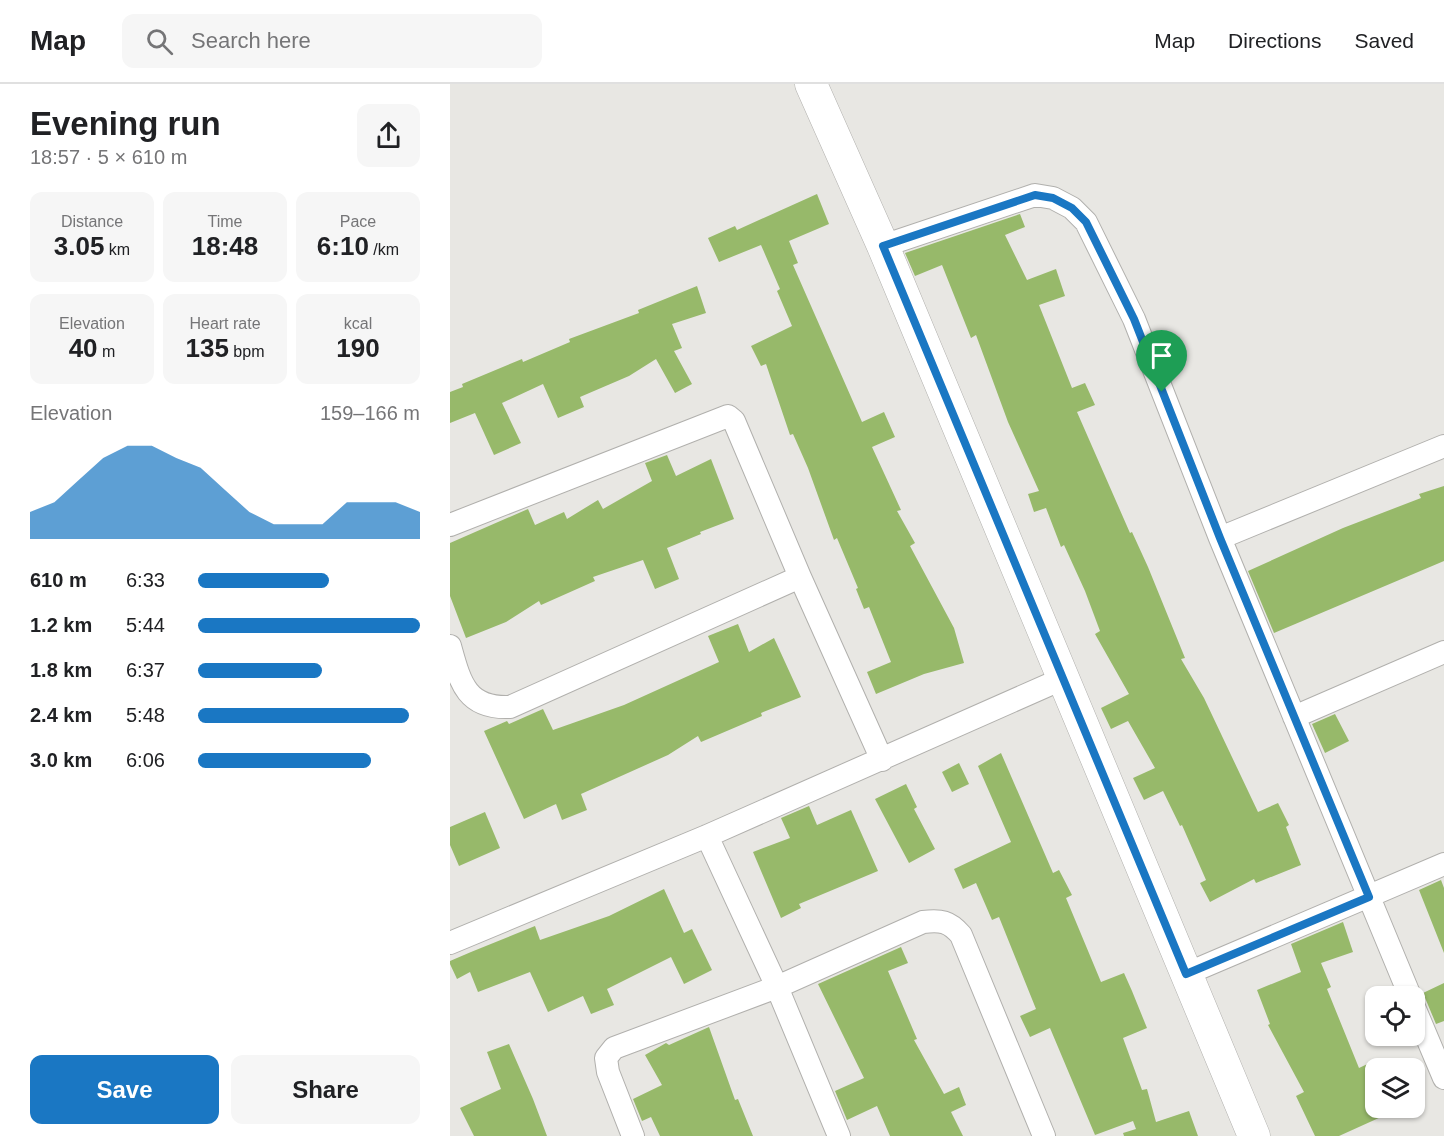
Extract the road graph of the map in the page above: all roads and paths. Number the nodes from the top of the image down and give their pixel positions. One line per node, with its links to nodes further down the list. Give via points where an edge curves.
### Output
1 (811, 84): 2 (street)
2 (883, 246): 5 (street, via 1035,195 1053,198 1072,208 1086,222 1134,319); 9 (street)
3 (1444, 446): 5 (street)
4 (450, 525): 6 (street, via 728,416 734,422)
5 (1220, 538): 10 (street)
6 (800, 578): 7 (street, via 510,707 494,708 470,695 459,680); 11 (street)
7 (450, 646)
8 (1444, 652): 10 (street)
9 (1062, 679): 11 (street); 16 (street)
10 (1294, 717): 14 (street)
11 (882, 760): 12 (street)
12 (707, 836): 15 (street); 18 (street)
13 (1444, 864): 14 (street)
14 (1369, 897): 16 (street); 17 (street)
15 (450, 943)
16 (1186, 974): 24 (street)
17 (1406, 986)
18 (777, 987): 21 (street, via 614,1048 608,1054 608,1072); 22 (street); 23 (street, via 923,922 939,920 952,924)
19 (1425, 1033): 20 (street)
20 (1444, 1078)
21 (633, 1136)
22 (839, 1136)
23 (1044, 1136)
24 (1254, 1136)

